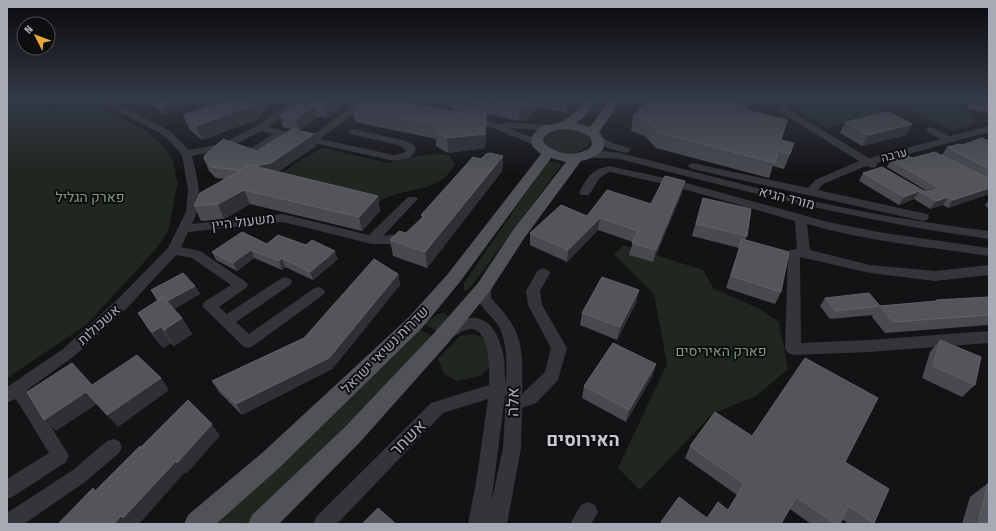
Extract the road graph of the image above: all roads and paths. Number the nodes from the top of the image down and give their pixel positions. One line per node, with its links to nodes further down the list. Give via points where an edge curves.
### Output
1 (147, 123): 24 (street, via 169,135)
2 (268, 123): 10 (street)
3 (335, 123): 18 (street)
4 (485, 123): 8 (street)
5 (569, 123): 9 (main road)
6 (603, 123): 16 (main road)
7 (804, 123): 27 (street, ערבה)
8 (491, 124): 11 (street); 21 (street)
9 (566, 125): 11 (main road); 16 (main road, via 580,127)
10 (260, 128): 15 (street); 24 (street, via 224,146)
11 (549, 128): 21 (main road, שדרות נשיאי ישראל, via 538,135)
12 (989, 129): 17 (street, ערבה)
13 (930, 130): 19 (street)
14 (352, 132): 18 (street, via 402,143 411,150 406,156 394,158)
15 (281, 133): 18 (street); 23 (street)
16 (595, 136): 25 (main road, via 599,146); 35 (street, מורד הגיא, via 610,146)
17 (966, 136): 19 (street, ערבה); 20 (street)
18 (312, 140)
19 (950, 140): 22 (street, ערבה)
20 (978, 141)
21 (542, 148): 25 (main road, via 561,157); 58 (main road, שדרות נשיאי ישראל, via 453,279 415,323 270,461)
22 (920, 149): 26 (street, ערבה); 27 (street, ערבה)
23 (251, 153)
24 (187, 154): 38 (street, אשכולות, via 194,190 192,212)
25 (582, 156): 30 (street, מורד הגיא, via 620,156); 48 (main road, via 519,234)
26 (934, 156)
27 (867, 162): 28 (street, ערבה); 29 (street, ערבה)
28 (880, 170)
29 (833, 175): 32 (street); 35 (street, ערבה, via 819,182)
30 (728, 184): 34 (street); 35 (street, מורד הגיא)
31 (585, 193): 34 (street, via 591,180 598,173 609,169)
32 (828, 197): 35 (street); 37 (street, מורד הגיא, via 924,218)
33 (412, 199): 41 (street)
34 (728, 199): 36 (street)
35 (812, 199): 40 (street, מורד הגיא, via 928,227)
36 (801, 219): 43 (street, via 884,237); 44 (street)
37 (989, 226)
38 (184, 229): 41 (street, משעול היין, via 283,218); 42 (street, אשכולות)
39 (415, 230): 41 (street, משעול היין, via 410,236)
40 (989, 235)
41 (372, 240)
42 (173, 250): 50 (street, via 196,254 241,285 209,306); 53 (street, אשכולות, via 122,304 68,353)
43 (989, 252)
44 (804, 253): 45 (street, via 870,269 936,276); 52 (street, via 794,253 793,349)
45 (989, 270)
46 (543, 272): 54 (street, אשחר, via 533,291 535,305 559,348 552,375 530,398)
47 (285, 282): 50 (street)
48 (484, 287): 51 (main road); 54 (street, אלה, via 484,299 508,328 514,355)
49 (318, 292): 50 (street, via 248,342)
50 (226, 322)
51 (442, 337): 54 (street, אלה, via 468,323 482,327 494,346); 59 (main road, via 353,434)
52 (989, 337)
53 (12, 393): 56 (street, אשכולות, via 26,402 60,456)
54 (508, 394): 60 (street, אשחר, via 437,408); 61 (street, אלה, via 488,464); 62 (street, אלה, via 512,448)
55 (114, 447): 57 (street, via 78,476)
56 (7, 490)
57 (7, 524)
58 (197, 524)
59 (261, 524)
60 (323, 524)
61 (478, 524)
62 (497, 524)

